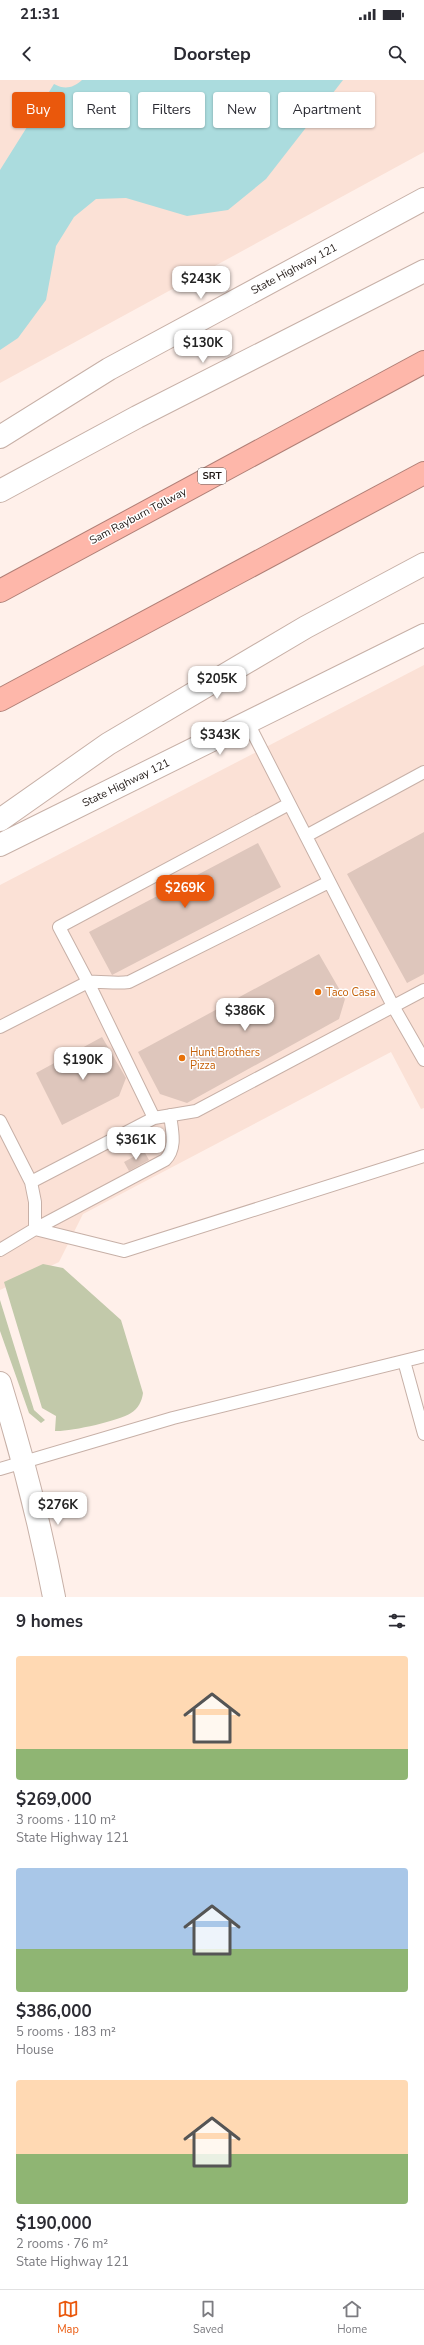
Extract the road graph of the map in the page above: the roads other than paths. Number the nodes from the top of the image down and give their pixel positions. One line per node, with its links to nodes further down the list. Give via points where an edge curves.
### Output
1 (424, 199): 4 (main road, State Highway 121, via 109,369)
2 (424, 271): 6 (main road, via 137,417)
3 (424, 362): 8 (highway, Sam Rayburn Tollway / SRT)
4 (0, 437)
5 (424, 473): 10 (highway)
6 (0, 491)
7 (424, 564): 14 (main road, via 306,627 108,744)
8 (0, 590)
9 (424, 635): 11 (main road, State Highway 121)
10 (0, 700)
11 (248, 723): 13 (lane); 16 (main road, State Highway 121)
12 (424, 772): 15 (lane)
13 (289, 804): 15 (lane); 18 (lane, via 59,927)
14 (0, 820)
15 (306, 836): 17 (lane)
16 (0, 845)
17 (329, 882): 18 (lane, via 129,982); 20 (lane)
18 (88, 982): 21 (lane); 24 (lane)
19 (424, 990): 20 (lane)
20 (393, 1006): 22 (lane); 23 (lane, via 196,1111)
21 (0, 1027)
22 (424, 1060)
23 (170, 1115): 24 (lane); 28 (lane, via 173,1145 171,1154 165,1160)
24 (154, 1118): 27 (lane)
25 (0, 1120): 27 (lane)
26 (424, 1156): 28 (lane, via 124,1251)
27 (31, 1182): 28 (lane, via 35,1202)
28 (35, 1229): 29 (lane)
29 (0, 1250)
30 (424, 1356): 31 (lane)
31 (404, 1361): 33 (lane); 34 (lane, via 173,1418)
32 (0, 1383): 34 (main road)
33 (424, 1434)
34 (24, 1462): 35 (lane); 36 (main road, via 42,1533)
35 (0, 1469)
36 (54, 1597)

